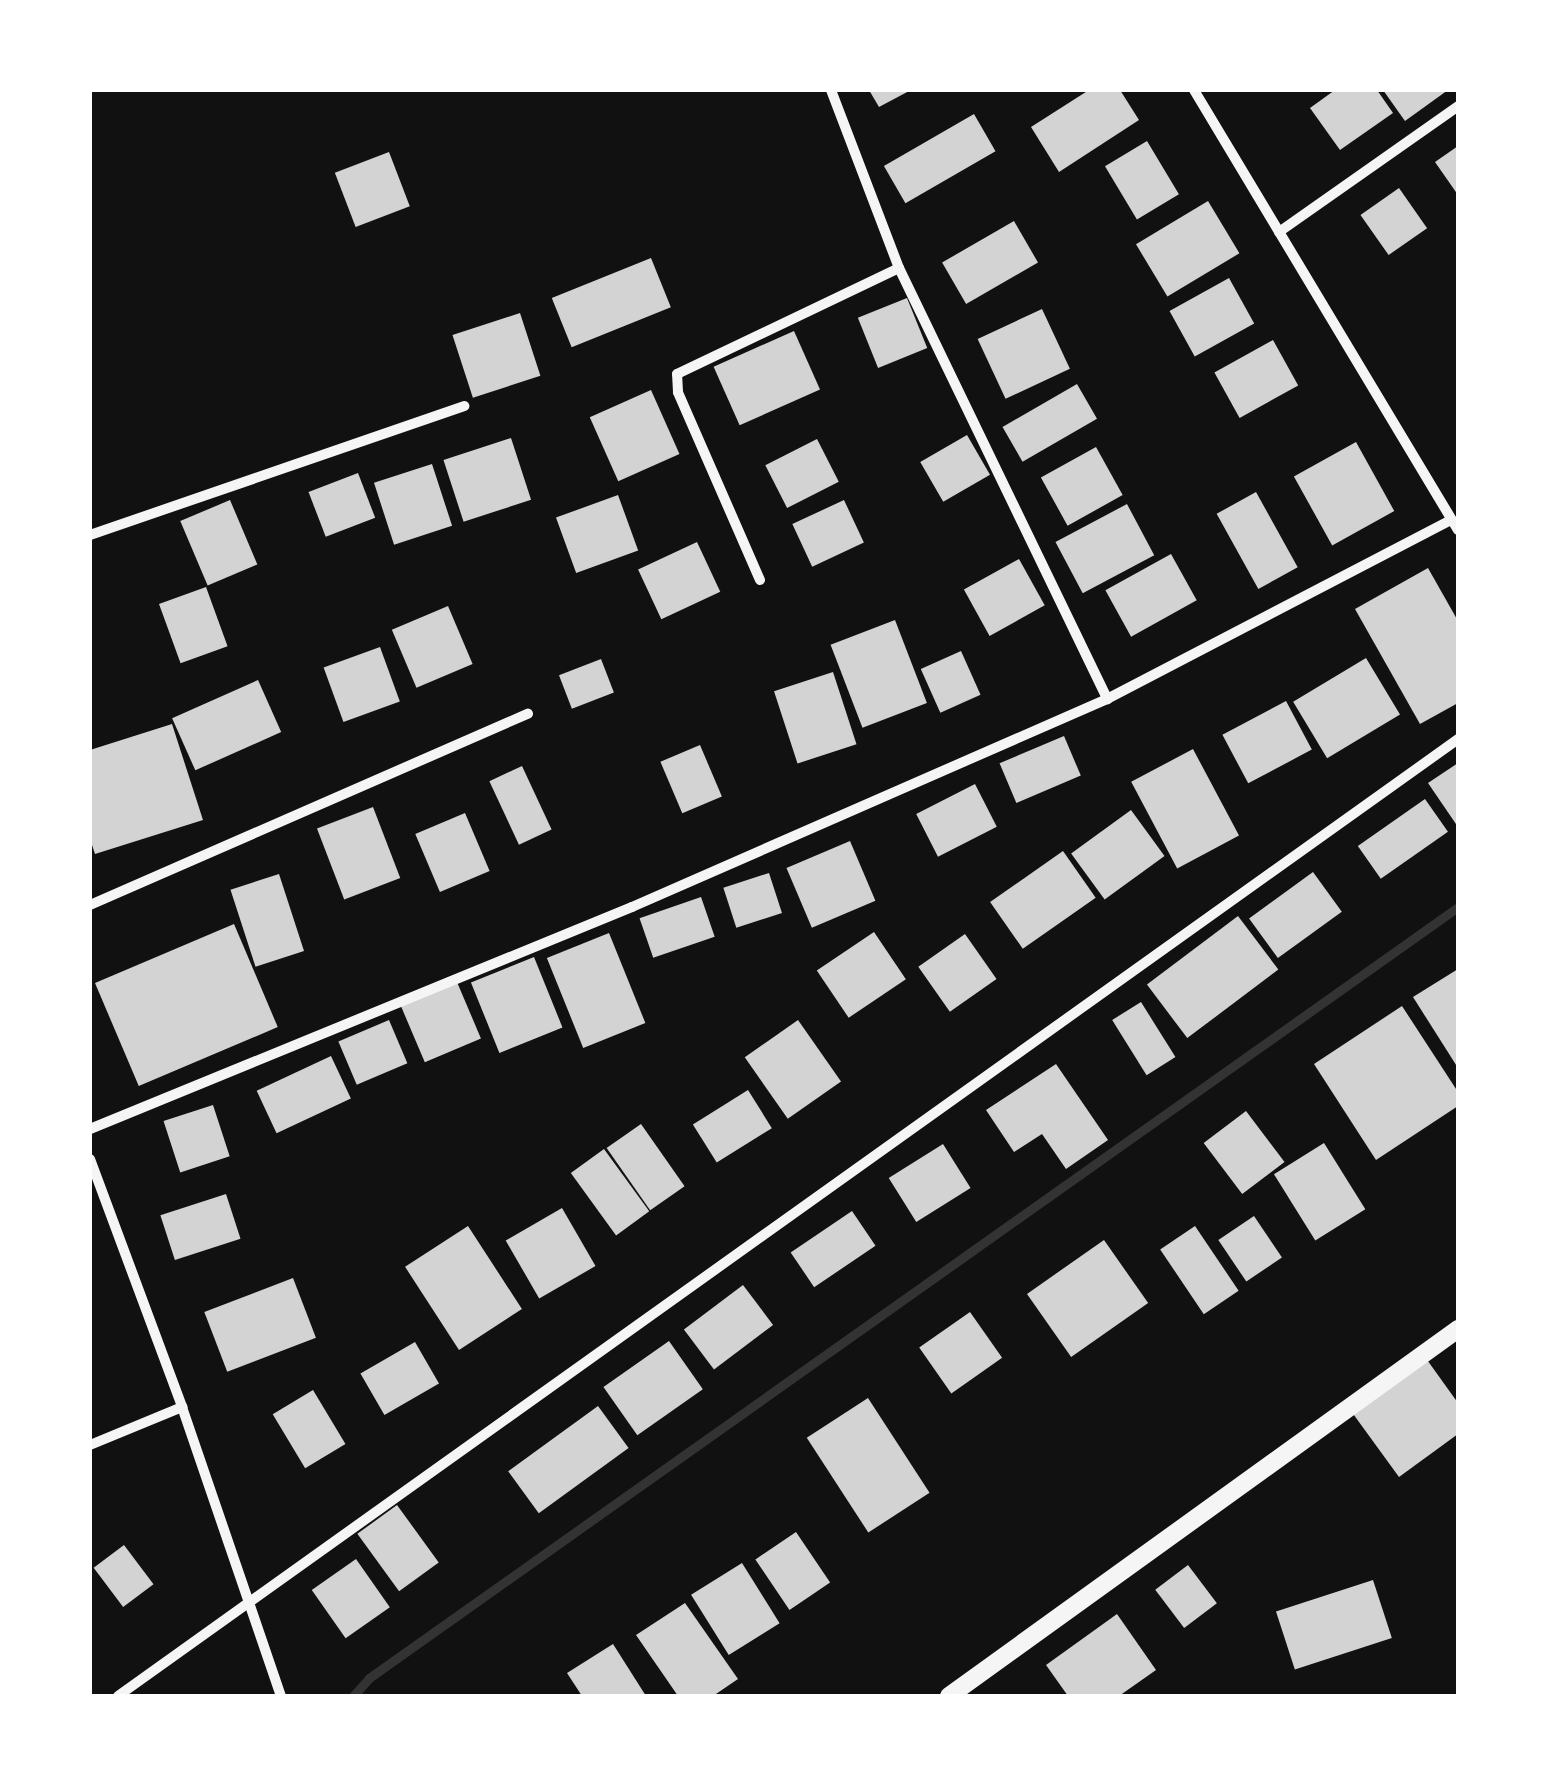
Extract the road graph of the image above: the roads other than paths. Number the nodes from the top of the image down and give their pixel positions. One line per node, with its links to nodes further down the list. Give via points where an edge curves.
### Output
1 (831, 90): 5 (street)
2 (1194, 90): 4 (street)
3 (1458, 106): 4 (street)
4 (1280, 232): 7 (street)
5 (898, 268): 9 (street, via 677,374 678,392); 10 (street)
6 (464, 406): 8 (street)
7 (1455, 526): 10 (street)
8 (90, 535)
9 (760, 580)
10 (1107, 699): 14 (street, via 632,907)
11 (528, 714): 13 (street)
12 (1458, 739): 19 (street)
13 (90, 904)
14 (90, 1129)
15 (90, 1159): 17 (street)
16 (1458, 1329): 22 (main road)
17 (182, 1407): 18 (street); 19 (street)
18 (90, 1445)
19 (248, 1601): 20 (street); 21 (street)
20 (118, 1696)
21 (281, 1696)
22 (949, 1696)

